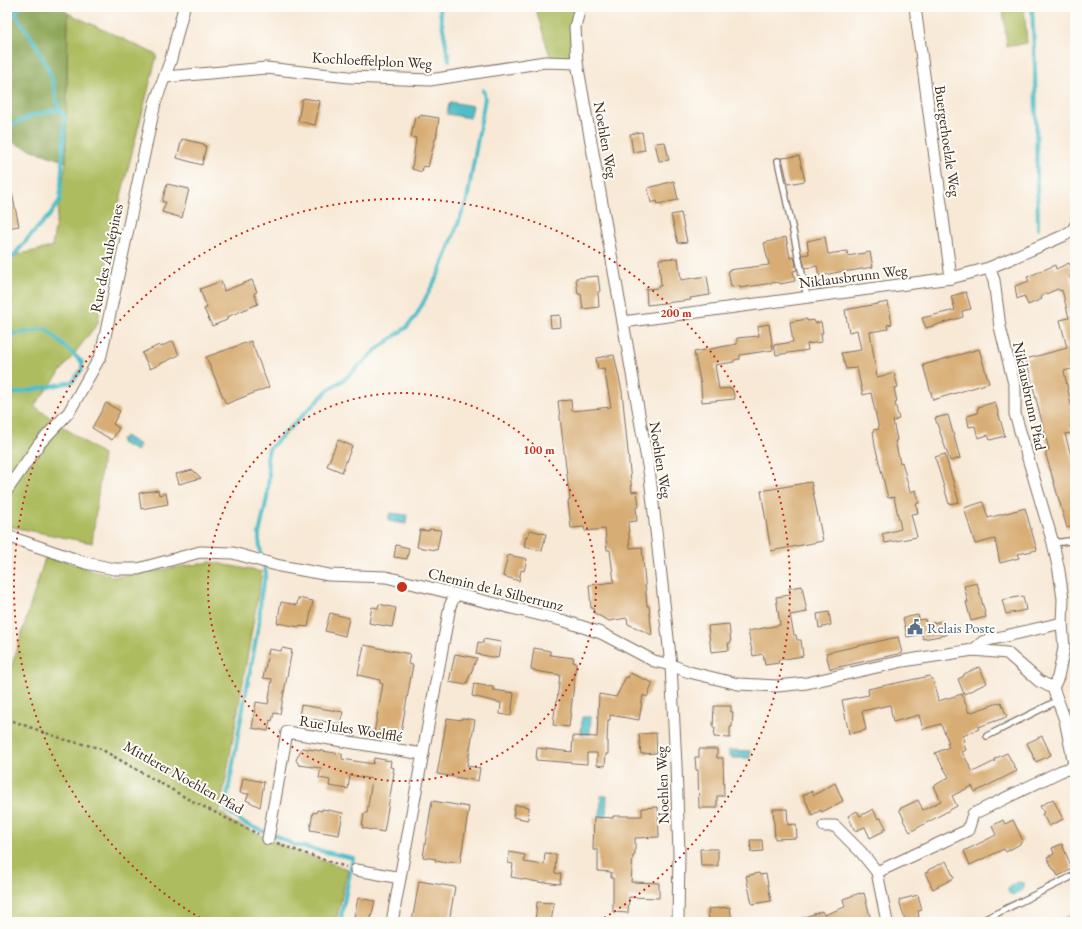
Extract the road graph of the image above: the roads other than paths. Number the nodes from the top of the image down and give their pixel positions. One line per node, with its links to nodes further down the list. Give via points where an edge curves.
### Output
1 (184, 7): 5 (street, Rue des Aubépines)
2 (580, 7): 4 (street, Noehlen Weg, via 575,27)
3 (915, 7): 9 (street, Buergerhoelzle Weg)
4 (577, 63): 5 (street, Kochloeffelplon Weg, via 545,62 430,80 349,77 266,68); 11 (street, Noehlen Weg)
5 (165, 77): 12 (street, Rue des Aubépines, via 155,103 101,355 70,412 39,444)
6 (778, 162): 10 (lane)
7 (1074, 229): 8 (street, Niklausbrunn Weg)
8 (989, 268): 9 (street, Niklausbrunn Weg); 15 (street, Niklausbrunn Pfad, via 994,280 1000,327 1015,388 1016,414)
9 (951, 278): 10 (street, Niklausbrunn Weg)
10 (807, 297): 11 (street, Niklausbrunn Weg)
11 (623, 322): 21 (street, Noehlen Weg, via 650,477)
12 (7, 490)
13 (7, 536): 16 (street, Chemin de la Silberrunz, via 86,563 114,569 138,569 200,552 233,553 280,566 329,575 386,577)
14 (1075, 542): 15 (lane)
15 (1053, 543): 17 (street, Niklausbrunn Pfad, via 1063,599)
16 (455, 595): 21 (street, Chemin de la Silberrunz, via 565,621 601,633 654,661); 25 (street, via 450,606)
17 (1062, 623): 18 (street, Chemin de la Silberrunz); 22 (street, via 1064,648)
18 (1010, 636): 19 (street, Chemin de la Silberrunz, via 984,641); 20 (street)
19 (973, 650): 20 (street, Chemin de la Silberrunz); 21 (street, Chemin de la Silberrunz, via 903,661 807,683 777,686 738,684)
20 (1007, 653): 22 (street, via 1039,681)
21 (671, 665): 34 (street, Noehlen Weg, via 679,853)
22 (1053, 688): 23 (street)
23 (1057, 701): 24 (lane); 26 (street, via 1065,720)
24 (987, 736)
25 (423, 754): 28 (street, Rue Jules Woelfflé, via 287,732); 32 (street)
26 (1075, 768): 30 (street, via 1061,771 973,814 968,830)
27 (824, 826): 30 (street, via 834,826)
28 (268, 839)
29 (356, 870): 32 (street)
30 (877, 872): 35 (street)
31 (1075, 875): 36 (lane)
32 (400, 878): 33 (street)
33 (392, 922)
34 (678, 922)
35 (887, 922)
36 (979, 922)

